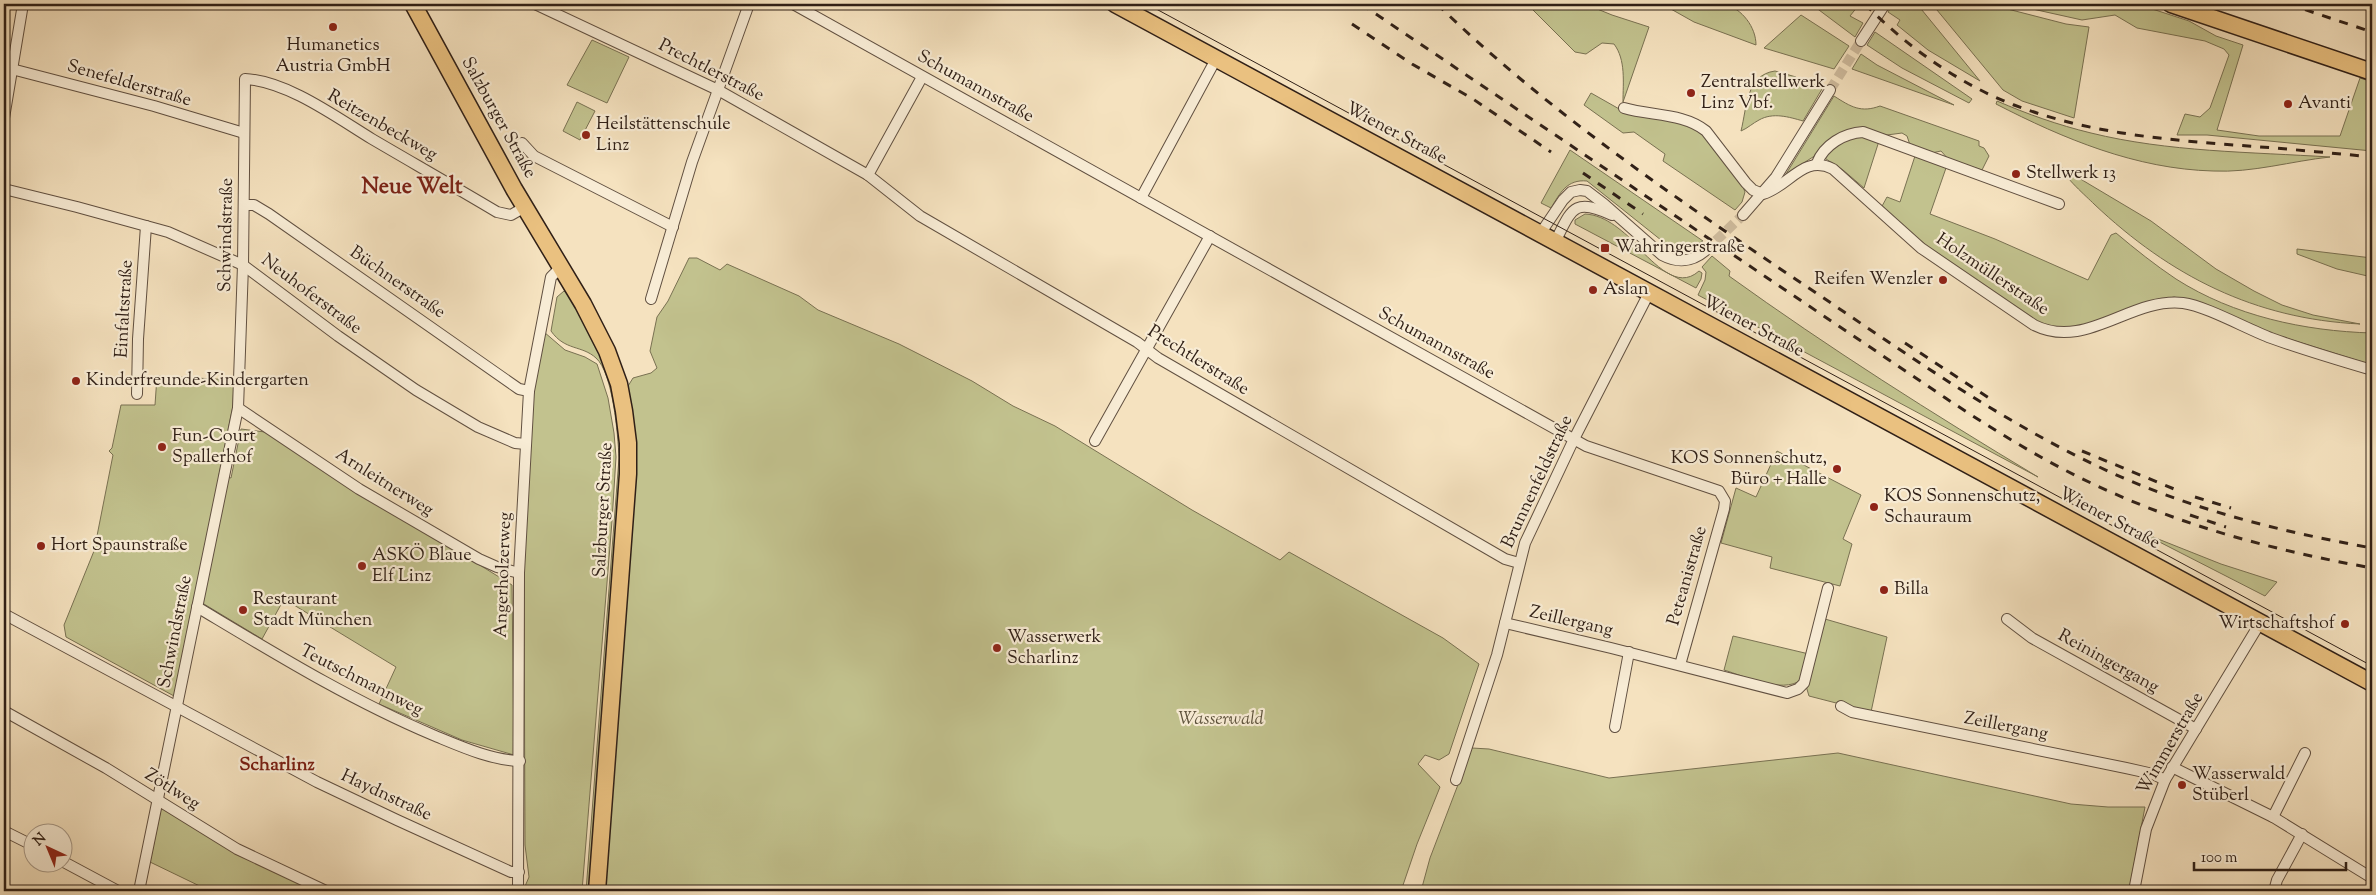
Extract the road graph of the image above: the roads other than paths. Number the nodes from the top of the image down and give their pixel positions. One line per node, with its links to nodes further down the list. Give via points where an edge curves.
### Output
1 (23, 4): 11 (street)
2 (413, 4): 28 (main road, Salzburger Straße)
3 (535, 4): 15 (street, Prechtlerstraße)
4 (749, 4): 15 (street)
5 (793, 4): 13 (street, Schumannstraße)
6 (1115, 4): 10 (main road, Wiener Straße)
7 (1885, 4): 9 (street)
8 (2171, 4): 12 (main road)
9 (1861, 41)
10 (1216, 60): 25 (street); 33 (main road, Wiener Straße)
11 (8, 68): 18 (street); 19 (street, Senefelderstraße, via 154,106)
12 (2372, 72)
13 (922, 77): 22 (street); 25 (street, Schumannstraße)
14 (245, 79): 19 (street, Schwindstraße); 28 (street, Reitzenbeckweg, via 274,86 311,103 497,212 511,215)
15 (718, 90): 22 (street, Prechtlerstraße); 32 (street)
16 (1830, 90): 24 (street)
17 (1624, 108): 24 (street, via 1698,125 1746,183)
18 (4, 118)
19 (244, 134): 27 (street, Schwindstraße)
20 (522, 143): 32 (street, via 534,156)
21 (1817, 164): 24 (street, via 1808,166 1781,186); 26 (street, via 1820,156 1840,138 1863,132); 42 (street, Holzmüllerstraße, via 1842,176 1921,248 2046,332 2081,331 2148,307 2184,303 2272,338)
22 (868, 175): 41 (street, Prechtlerstraße, via 920,216)
23 (4, 190): 31 (street, Neuhoferstraße)
24 (1763, 194): 29 (street)
25 (1141, 198): 34 (street, Schumannstraße)
26 (2059, 204)
27 (244, 205): 37 (street, Schwindstraße); 43 (street, Büchnerstraße, via 254,205 269,214 519,389)
28 (525, 207): 38 (main road, Salzburger Straße)
29 (1743, 215)
30 (1620, 219): 33 (street, via 1587,192 1575,190 1563,200); 35 (street, via 1599,209 1580,206 1566,220); 36 (street, via 1670,259 1692,259)
31 (146, 226): 37 (street, Neuhoferstraße, via 200,244); 44 (street, Einfaltstraße)
32 (673, 227): 40 (street)
33 (1540, 234): 35 (main road, Wiener Straße)
34 (1210, 236): 41 (street); 46 (street, Schumannstraße)
35 (1555, 242): 39 (main road, Wiener Straße)
36 (1705, 251)
37 (244, 264): 45 (street, Schwindstraße); 48 (street, Neuhoferstraße, via 338,336 416,390 478,426 515,443)
38 (561, 267): 43 (street, Angerholzerweg, via 551,277); 83 (main road, Salzburger Straße, via 597,330 614,368 623,402 628,443)
39 (1649, 293): 46 (street, Brunnenfeldstraße); 56 (main road, Wiener Straße)
40 (651, 299)
41 (1146, 350): 47 (street); 50 (street, Prechtlerstraße, via 1490,550)
42 (2372, 370)
43 (529, 392): 48 (street, Angerholzerweg)
44 (137, 394)
45 (238, 408): 51 (street, Arnleitnerweg, via 362,490 479,558); 53 (street, Schwindstraße)
46 (1574, 440): 49 (street, Schumannstraße, via 1708,486); 50 (street, Brunnenfeldstraße, via 1536,518)
47 (1095, 442)
48 (526, 444): 51 (street, Angerholzerweg)
49 (1723, 496): 59 (street, Peteanistraße, via 1724,509)
50 (1519, 563): 57 (street, Brunnenfeldstraße)
51 (518, 573): 67 (street, Angerholzerweg)
52 (1828, 588): 59 (street, Zeillergang, via 1804,683 1792,692 1781,693)
53 (198, 607): 62 (street, Schwindstraße); 67 (street, Teutschmannweg, via 292,664 410,725 482,754)
54 (4, 614): 62 (street, Haydnstraße)
55 (2007, 619): 65 (street, Reiningergang, via 2032,638)
56 (2260, 622): 60 (main road, Wiener Straße); 65 (street, Wimmerstraße)
57 (1505, 623): 58 (street, Zeillergang); 69 (street, Brunnenfeldstraße)
58 (1629, 652): 59 (street, Zeillergang); 64 (street, Zeillergang)
59 (1680, 665)
60 (2372, 683)
61 (1842, 706): 70 (street, Zeillergang, via 1852,712 2144,772)
62 (177, 708): 71 (street, Schwindstraße); 77 (street, Haydnstraße, via 397,820 511,872)
63 (4, 711): 71 (street, Zötlweg)
64 (1615, 727)
65 (2196, 729): 68 (street, Wimmerstraße)
66 (2305, 753): 72 (street)
67 (520, 761): 77 (street, Angerholzerweg)
68 (2172, 766): 70 (street, Wimmerstraße); 72 (street)
69 (1456, 780)
70 (2165, 780): 84 (street, Wimmerstraße, via 2146,830)
71 (158, 800): 80 (street, Schwindstraße); 81 (street, Zötlweg, via 237,849)
72 (2273, 817): 74 (street)
73 (4, 831): 75 (street)
74 (2302, 834): 78 (street); 85 (street, via 2283,867)
75 (22, 840)
76 (72, 866): 79 (street)
77 (519, 872): 82 (street, Angerholzerweg)
78 (2372, 878)
79 (118, 891)
80 (139, 891)
81 (326, 891)
82 (518, 891)
83 (597, 891)
84 (2134, 891)
85 (2274, 891)

